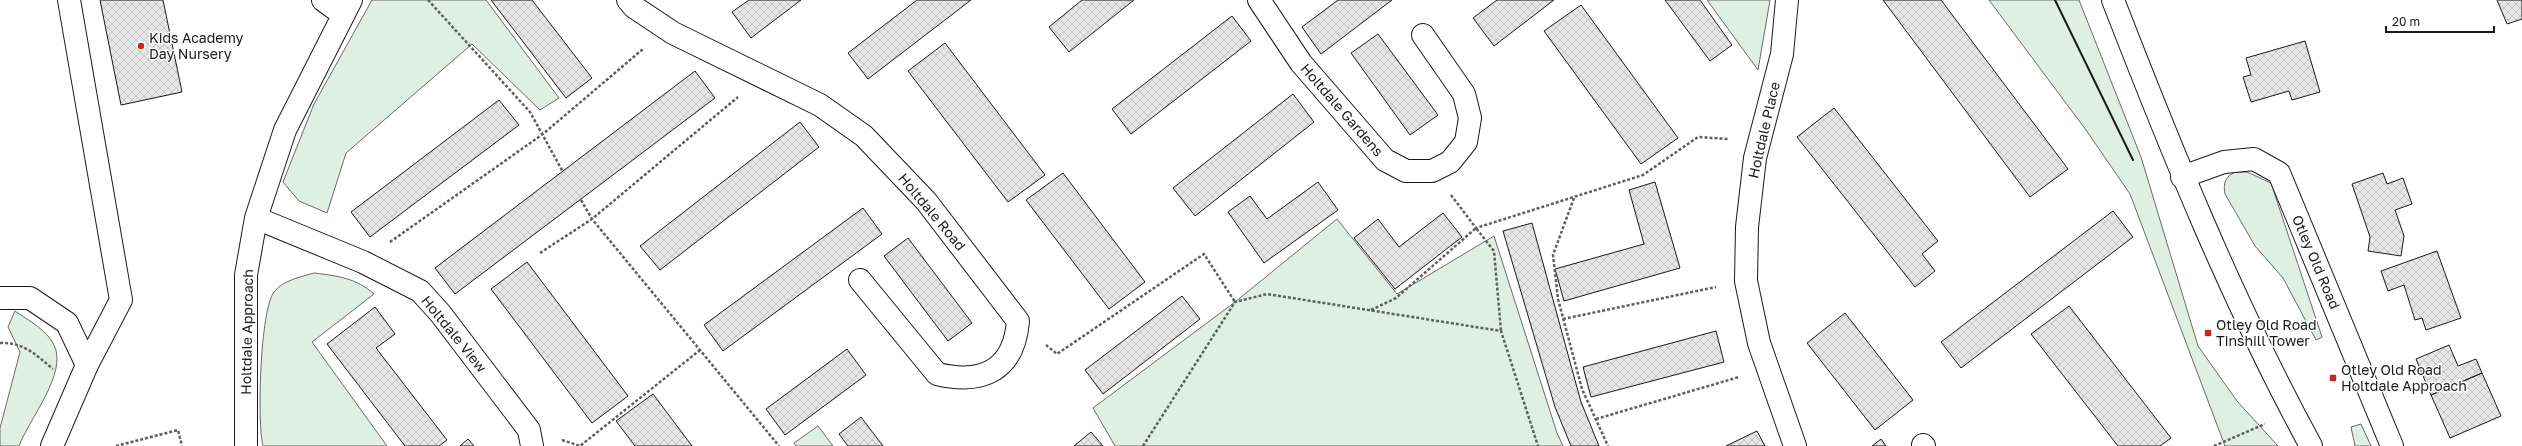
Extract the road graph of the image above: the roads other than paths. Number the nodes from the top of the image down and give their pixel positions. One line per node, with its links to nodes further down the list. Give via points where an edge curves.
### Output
1 (69, 0): 13 (street, via 121,300)
2 (323, 0): 7 (street)
3 (628, 0): 11 (street, Holtdale Road, via 666,30 820,105 864,136 926,201 1018,320 1017,338 1006,360 988,374 968,379 937,374)
4 (1259, 0): 8 (street, Holtdale Gardens, via 1301,63 1385,160 1406,171 1432,171 1450,162 1466,142 1470,118 1464,94)
5 (1787, 0): 17 (street, Holtdale Place, via 1782,54 1755,158 1746,227 1746,281 1759,343)
6 (2113, 0): 9 (street)
7 (346, 7): 10 (street, Holtdale Approach, via 285,130)
8 (1423, 35)
9 (2182, 177): 18 (street, via 2292,412); 19 (street, Otley Old Road, via 2224,162 2254,159 2279,173)
10 (256, 218): 15 (street, Holtdale Approach, via 246,275); 16 (street, Holtdale View, via 363,262 420,292 440,313 529,430)
11 (860, 280)
12 (0, 298): 13 (street, via 30,298 67,323)
13 (87, 365): 14 (street)
14 (52, 446)
15 (246, 446)
16 (532, 446)
17 (1795, 446)
18 (2311, 446)
19 (2392, 446)

